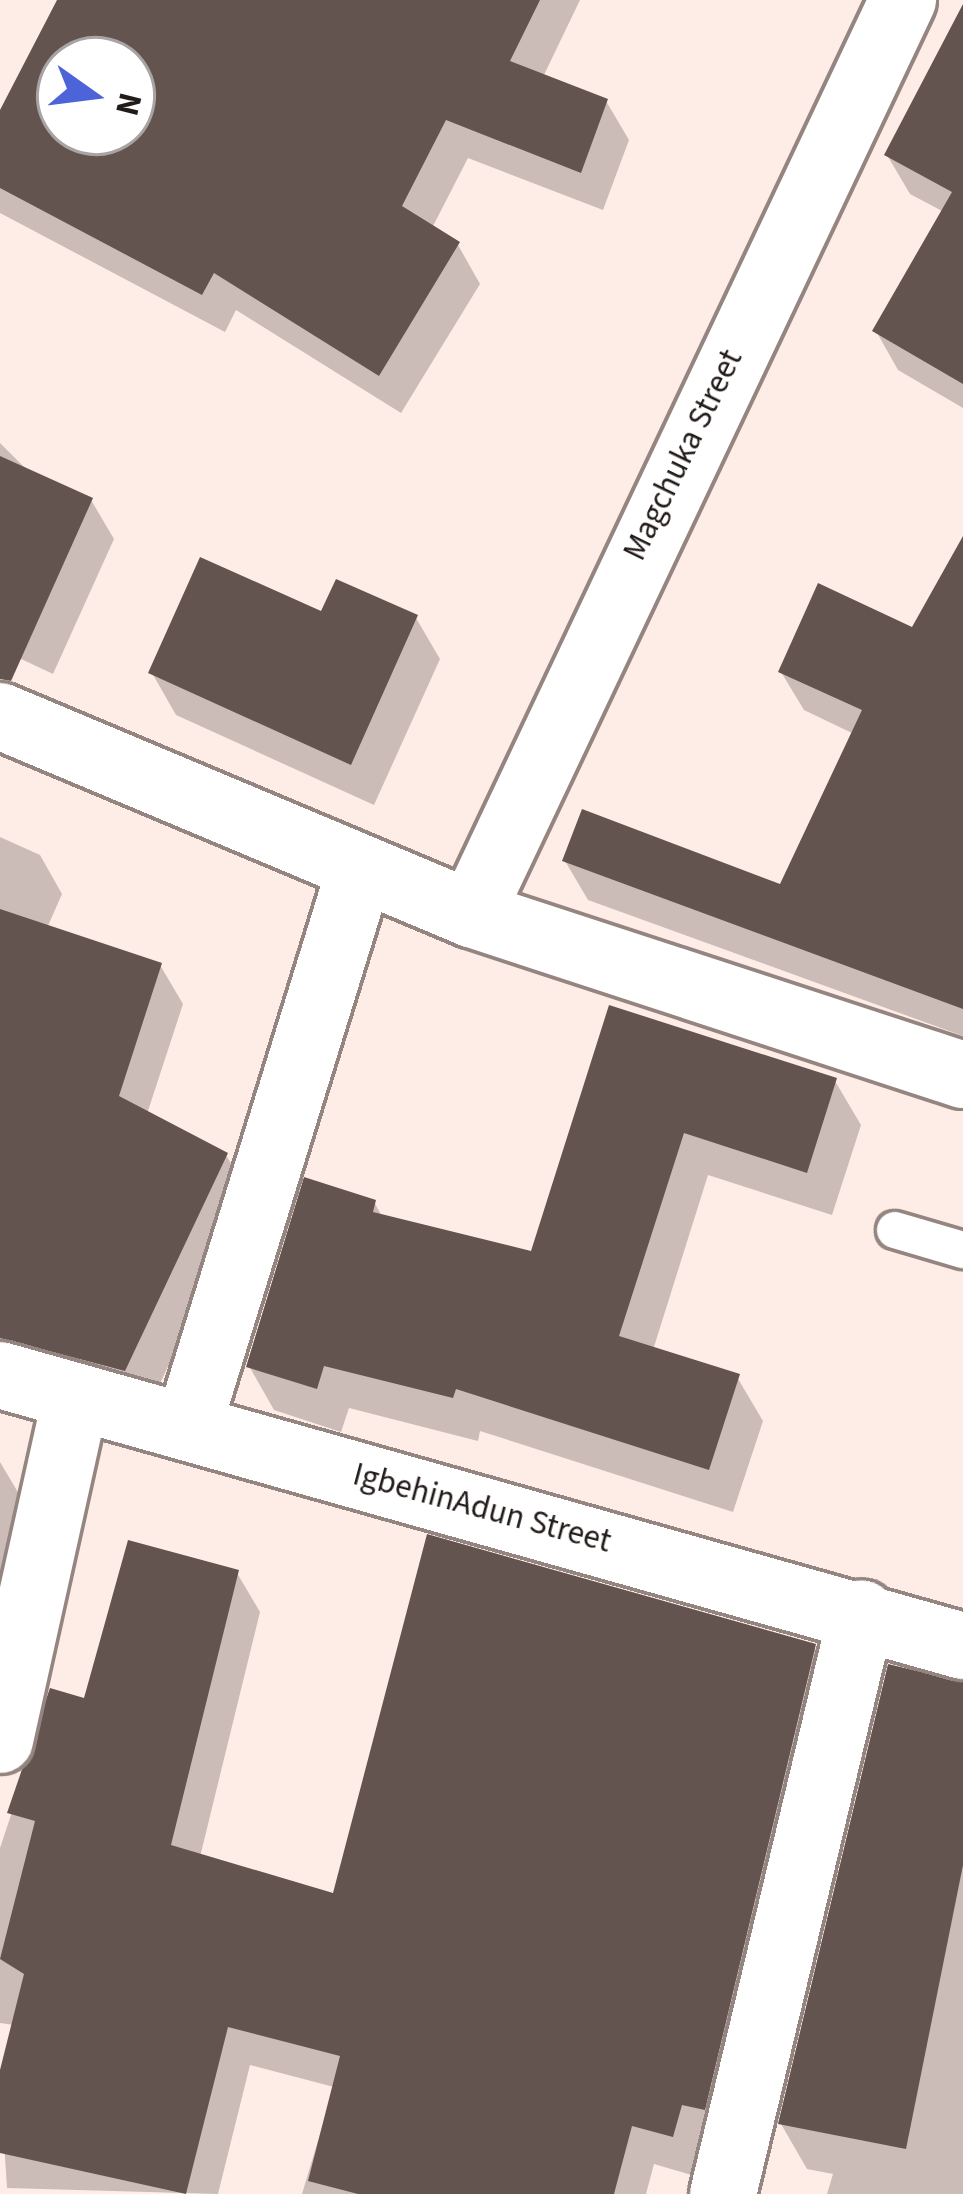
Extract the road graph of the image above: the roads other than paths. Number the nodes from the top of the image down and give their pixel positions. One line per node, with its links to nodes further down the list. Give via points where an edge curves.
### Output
1 (903, 0): 4 (street, Magchuka Street)
2 (0, 716): 3 (street)
3 (360, 870): 4 (street); 10 (street)
4 (471, 914): 5 (street)
5 (963, 1075)
6 (895, 1230): 7 (lane)
7 (963, 1250)
8 (0, 1375): 9 (street, IgbehinAdun Street)
9 (76, 1397): 10 (street, IgbehinAdun Street); 13 (street)
10 (188, 1427): 11 (street, IgbehinAdun Street)
11 (862, 1612): 12 (street, IgbehinAdun Street); 14 (street)
12 (963, 1646)
13 (0, 1740)
14 (723, 2194)

